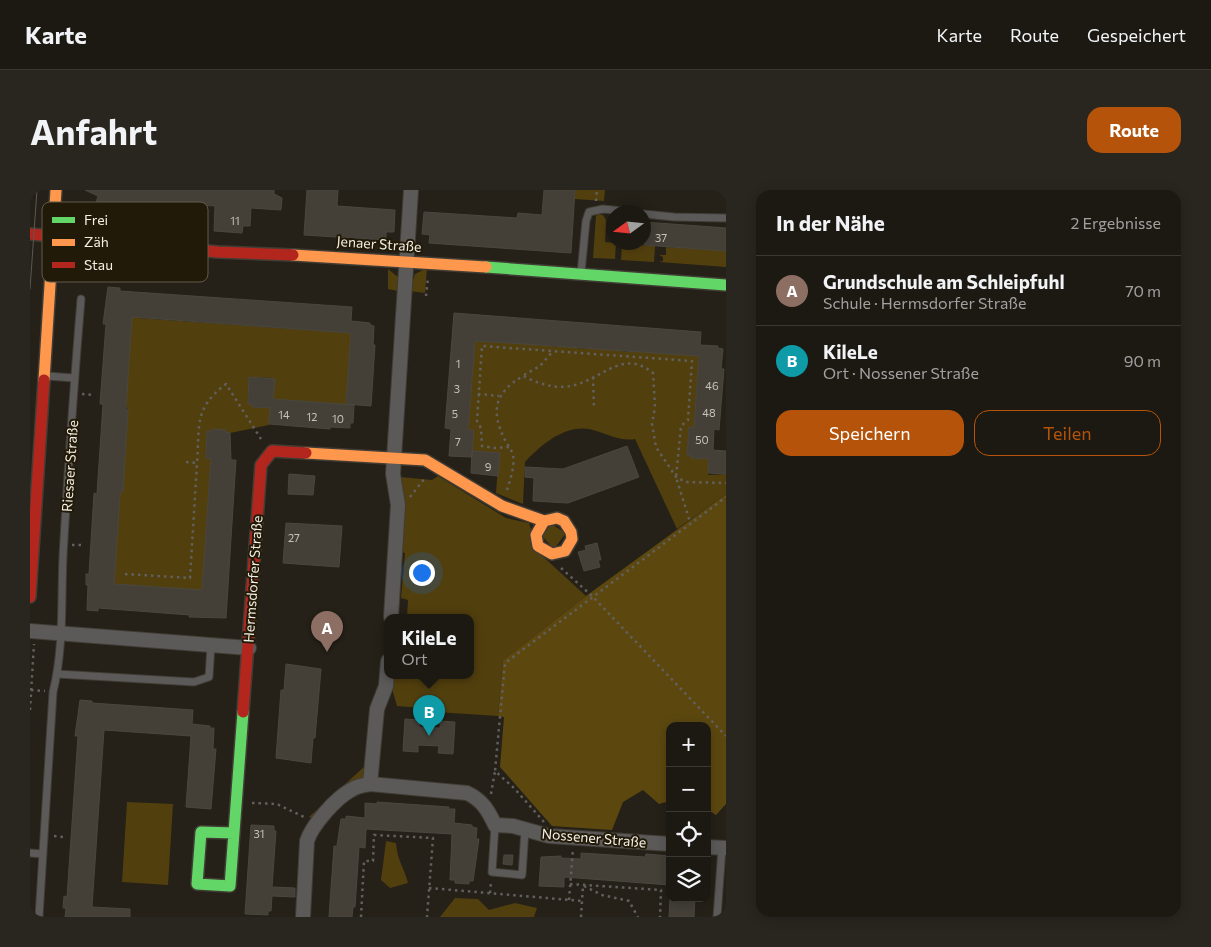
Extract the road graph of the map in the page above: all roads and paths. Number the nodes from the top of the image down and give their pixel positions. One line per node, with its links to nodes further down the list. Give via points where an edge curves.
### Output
1 (411, 190): 6 (street)
2 (606, 209): 7 (lane, via 589,212)
3 (651, 215): 4 (lane)
4 (726, 218)
5 (208, 251): 6 (street, Jenaer Straße)
6 (406, 260): 7 (street, Jenaer Straße); 23 (street)
7 (581, 274): 9 (street, Jenaer Straße)
8 (51, 282): 14 (street)
9 (726, 285)
10 (81, 299): 17 (lane, Riesaer Straße)
11 (553, 351): 12 (path); 15 (path, via 540,366); 18 (path, via 482,346)
12 (635, 357): 13 (path); 26 (path, via 692,361 688,420 681,426)
13 (635, 363): 16 (path, via 628,362); 26 (path, via 643,364 653,373 655,407 652,424 656,447)
14 (44, 376): 17 (lane); 37 (street)
15 (523, 376): 16 (path, via 546,386 575,385); 19 (path, via 509,384)
16 (593, 377): 20 (path)
17 (74, 378): 40 (lane, Riesaer Straße)
18 (478, 394): 19 (path); 21 (path, via 477,421 481,428 482,446)
19 (500, 396): 21 (path, via 497,421)
20 (594, 410)
21 (508, 447): 31 (path, via 513,455 512,473)
22 (272, 451): 23 (street); 25 (path, via 255,433 226,384 213,394 201,412); 42 (street, Hermsdorfer Straße, via 261,465)
23 (394, 458): 31 (street, via 425,460); 38 (street, via 398,505)
24 (186, 462): 25 (path)
25 (197, 463): 35 (path, via 190,578)
26 (676, 476): 28 (path, via 686,482); 33 (path)
27 (426, 477): 30 (path)
28 (726, 483)
29 (726, 497): 33 (path)
30 (405, 503)
31 (502, 506): 32 (street)
32 (544, 521): 34 (street, via 537,530 536,540 542,550); 34 (street, via 557,518 564,521 572,532 572,539 565,550)
33 (690, 522): 36 (path)
34 (552, 554): 36 (path, via 559,567)
35 (125, 574)
36 (592, 596): 45 (path); 46 (path, via 505,663)
37 (30, 597)
38 (391, 614)
39 (30, 631): 40 (street)
40 (60, 632): 41 (street); 43 (lane, Riesaer Straße)
41 (212, 645): 42 (street); 43 (lane, via 209,677 194,682)
42 (248, 648): 53 (street, Hermsdorfer Straße)
43 (57, 674): 60 (lane, Riesaer Straße, via 53,692)
44 (387, 679): 47 (street, via 377,709)
45 (726, 736)
46 (495, 771): 49 (path); 54 (path, via 546,823)
47 (370, 784): 49 (street, via 467,793 478,798); 50 (street, via 350,790)
48 (245, 803): 50 (path, via 277,804)
49 (488, 809): 51 (street)
50 (315, 824): 67 (street, via 307,841)
51 (495, 824): 52 (street, Nossener Straße); 52 (lane, via 492,872 522,875)
52 (525, 830): 54 (street, Nossener Straße)
53 (234, 833): 53 (street, Hermsdorfer Straße, via 201,832 198,884 230,886)
54 (549, 836): 55 (street, Nossener Straße)
55 (574, 838): 56 (street, Nossener Straße); 61 (path)
56 (666, 844)
57 (711, 847): 58 (street)
58 (724, 848): 73 (lane)
59 (30, 853): 60 (lane)
60 (43, 854): 66 (lane, Riesaer Straße)
61 (570, 884): 62 (path); 64 (path)
62 (583, 885): 65 (path); 71 (path, via 591,891 629,901); 72 (path, via 662,890)
63 (429, 888): 64 (path); 68 (path, via 433,838 374,835 373,861 364,861); 69 (path)
64 (569, 900): 65 (path)
65 (582, 901): 70 (path)
66 (39, 917)
67 (303, 917)
68 (360, 917)
69 (427, 917)
70 (581, 917)
71 (638, 917)
72 (660, 917)
73 (717, 917)

